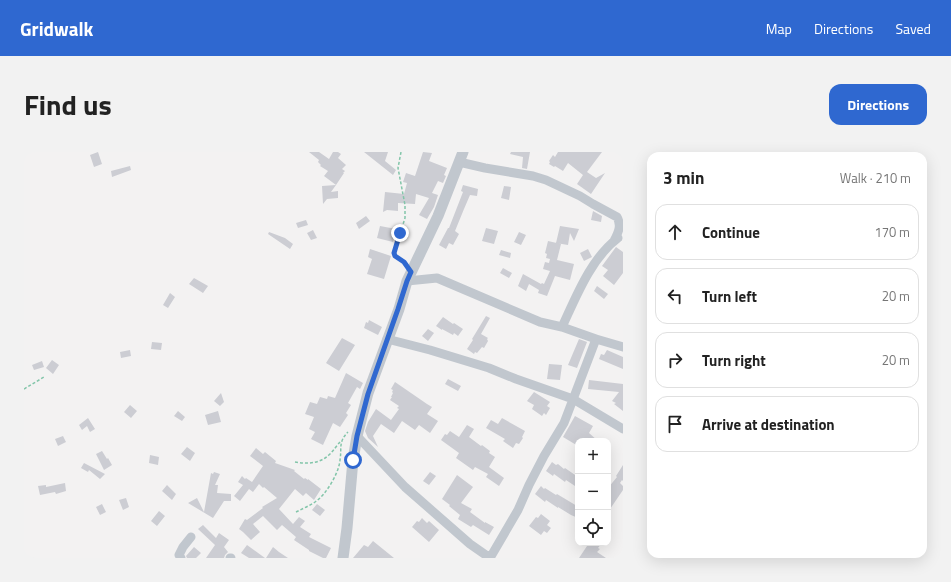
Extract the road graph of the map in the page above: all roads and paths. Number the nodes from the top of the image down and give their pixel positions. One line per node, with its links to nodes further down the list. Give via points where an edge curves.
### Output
1 (401, 152): 5 (path, via 398,168 405,218 394,253 404,262)
2 (461, 157): 4 (street, via 485,168 540,178 580,196 617,217 620,227); 5 (street, via 438,216)
3 (623, 234): 4 (street)
4 (614, 241): 6 (street, via 598,258)
5 (409, 276): 6 (street, via 437,278 540,322); 7 (street)
6 (562, 327): 8 (street)
7 (387, 339): 12 (street, via 489,368); 14 (street)
8 (596, 339): 9 (street); 12 (street)
9 (623, 347)
10 (44, 377): 11 (path)
11 (24, 389)
12 (573, 399): 13 (street); 21 (street, via 564,423)
13 (623, 429)
14 (353, 433): 15 (path, via 344,436); 20 (street, via 348,528); 21 (street, via 405,487 470,544)
15 (342, 440): 16 (path, via 324,460 311,464); 17 (path, via 338,470 332,480 316,501)
16 (294, 462)
17 (296, 512)
18 (191, 537): 19 (street, via 179,555)
19 (181, 558)
20 (343, 558)
21 (490, 558)

